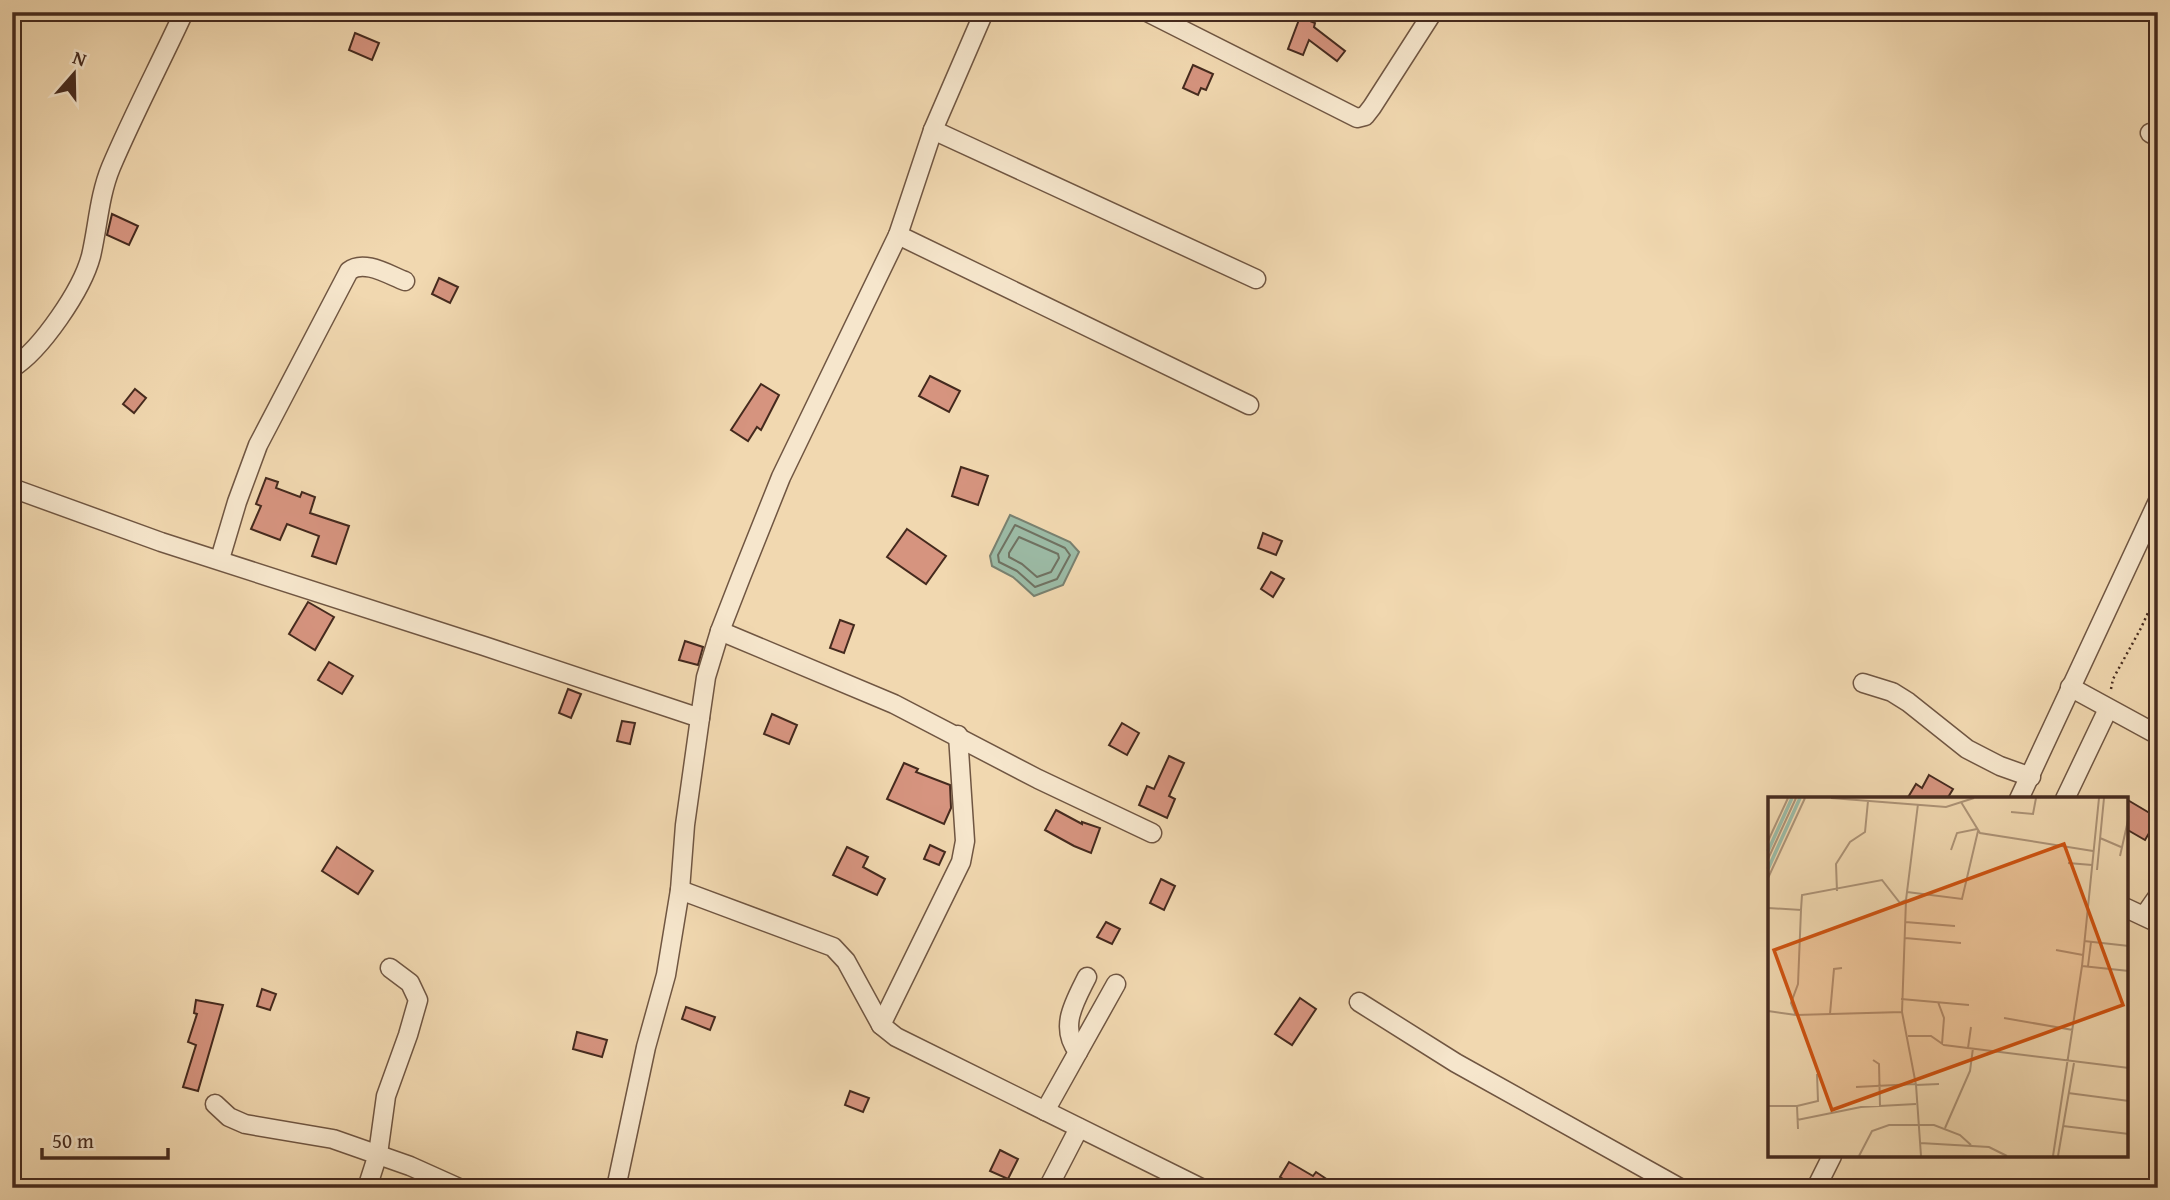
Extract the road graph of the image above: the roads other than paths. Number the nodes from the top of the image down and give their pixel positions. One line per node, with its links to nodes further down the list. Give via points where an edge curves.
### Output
1 (184, 12): 9 (street, via 110,169 90,259 80,282 39,346)
2 (984, 12): 5 (street)
3 (1147, 12): 4 (street, via 1357,118 1365,116)
4 (1433, 12)
5 (933, 130): 6 (street); 7 (street)
6 (898, 235): 10 (street); 14 (street, via 781,477)
7 (1256, 279)
8 (405, 281): 13 (street, via 362,265 349,271 258,445)
9 (12, 368)
10 (1249, 405)
11 (12, 488): 13 (street)
12 (2158, 501): 16 (street)
13 (220, 559): 18 (street)
14 (720, 631): 18 (street); 19 (street)
15 (1863, 683): 21 (street, via 1909,702 1968,749)
16 (2070, 687): 17 (street); 21 (street)
17 (2108, 709): 20 (street); 23 (street)
18 (700, 718): 25 (street)
19 (958, 735): 24 (street); 33 (street, via 965,841 961,862)
20 (2158, 735)
21 (2031, 777): 22 (street)
22 (2020, 797)
23 (2066, 797)
24 (1152, 833)
25 (680, 890): 33 (street, via 833,947 846,961); 42 (street, via 666,975)
26 (2158, 896): 28 (street)
27 (2128, 909): 28 (street)
28 (2151, 920)
29 (390, 968): 38 (street, via 410,983 418,1000 386,1096)
30 (1087, 977): 34 (street, via 1067,1027)
31 (1115, 984): 34 (street)
32 (1359, 1002): 45 (street, via 1456,1063)
33 (881, 1025): 36 (street, via 896,1037)
34 (1078, 1052): 36 (street)
35 (215, 1104): 38 (street, via 245,1124 333,1139)
36 (1045, 1111): 37 (street)
37 (1079, 1128): 43 (street); 44 (street)
38 (378, 1154): 40 (street); 41 (street)
39 (1831, 1158): 46 (street)
40 (367, 1188)
41 (459, 1188)
42 (616, 1188)
43 (1048, 1188)
44 (1201, 1188)
45 (1680, 1188)
46 (1816, 1188)

